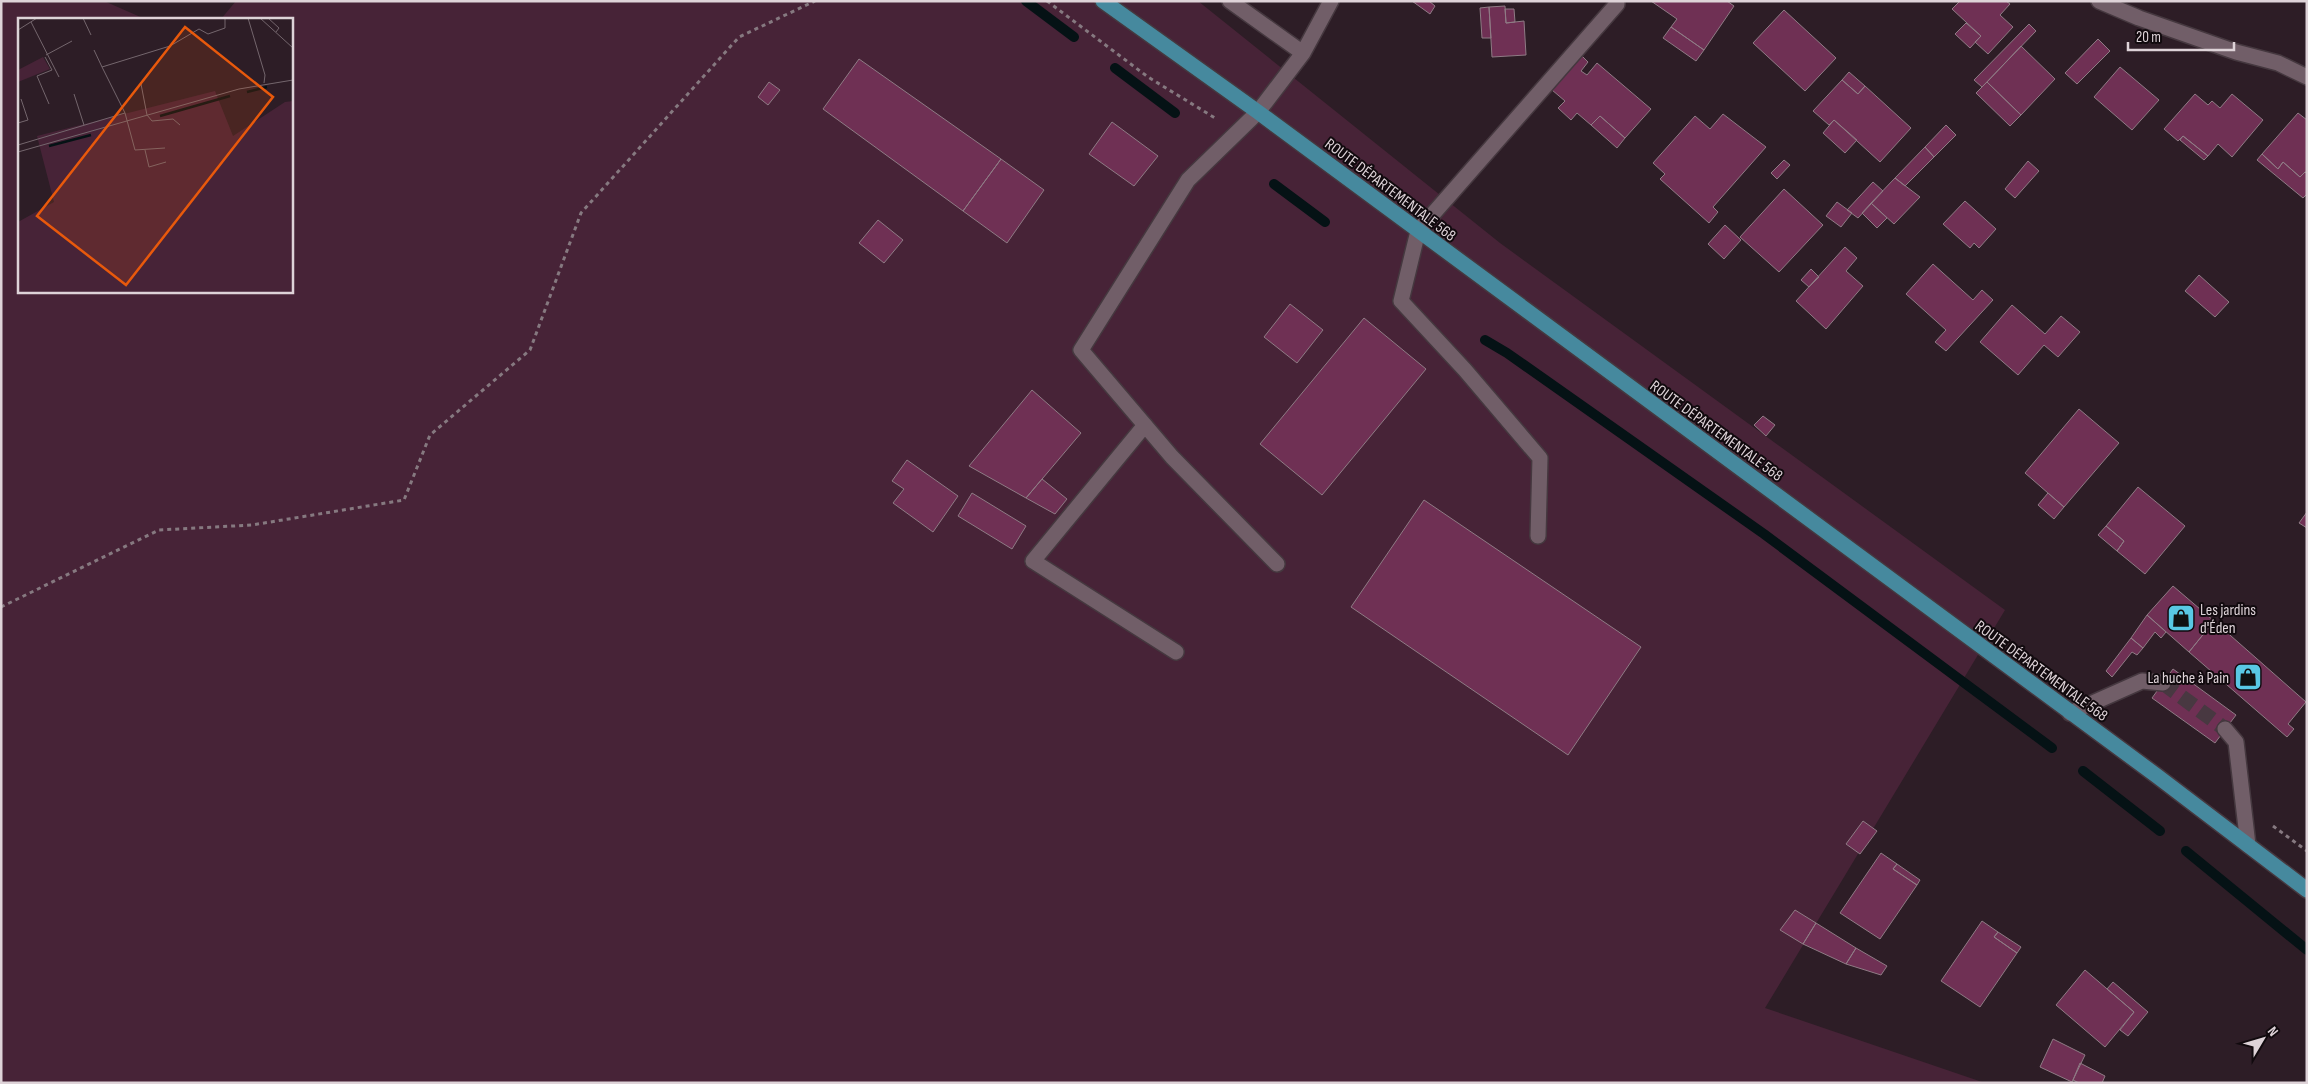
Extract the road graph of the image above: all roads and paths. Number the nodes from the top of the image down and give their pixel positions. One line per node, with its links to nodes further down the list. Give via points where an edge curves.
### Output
1 (816, 1): 14 (path, via 739,37 581,213 530,350 430,435 404,500 252,525 159,530)
2 (1103, 1): 9 (main road, ROUTE DÉPARTEMENTALE 568)
3 (1230, 1): 7 (street)
4 (1331, 1): 7 (street)
5 (2099, 1): 8 (street, via 2236,52 2278,63)
6 (1618, 4): 10 (street)
7 (1304, 53): 9 (street)
8 (2307, 77)
9 (1258, 112): 10 (main road, ROUTE DÉPARTEMENTALE 568); 11 (street, via 1188,180 1081,350)
10 (1418, 231): 12 (street, via 1401,301 1540,458); 17 (main road, ROUTE DÉPARTEMENTALE 568)
11 (1145, 425): 13 (street, via 1172,458); 15 (street, via 1033,561)
12 (1538, 536)
13 (1277, 564)
14 (1, 607)
15 (1176, 652)
16 (2163, 683): 17 (street, via 2142,681)
17 (2070, 713): 20 (main road, ROUTE DÉPARTEMENTALE 568)
18 (2225, 729): 20 (street, via 2236,742)
19 (2270, 824): 21 (path)
20 (2248, 845): 22 (main road, ROUTE DÉPARTEMENTALE 568)
21 (2307, 851)
22 (2307, 890)

